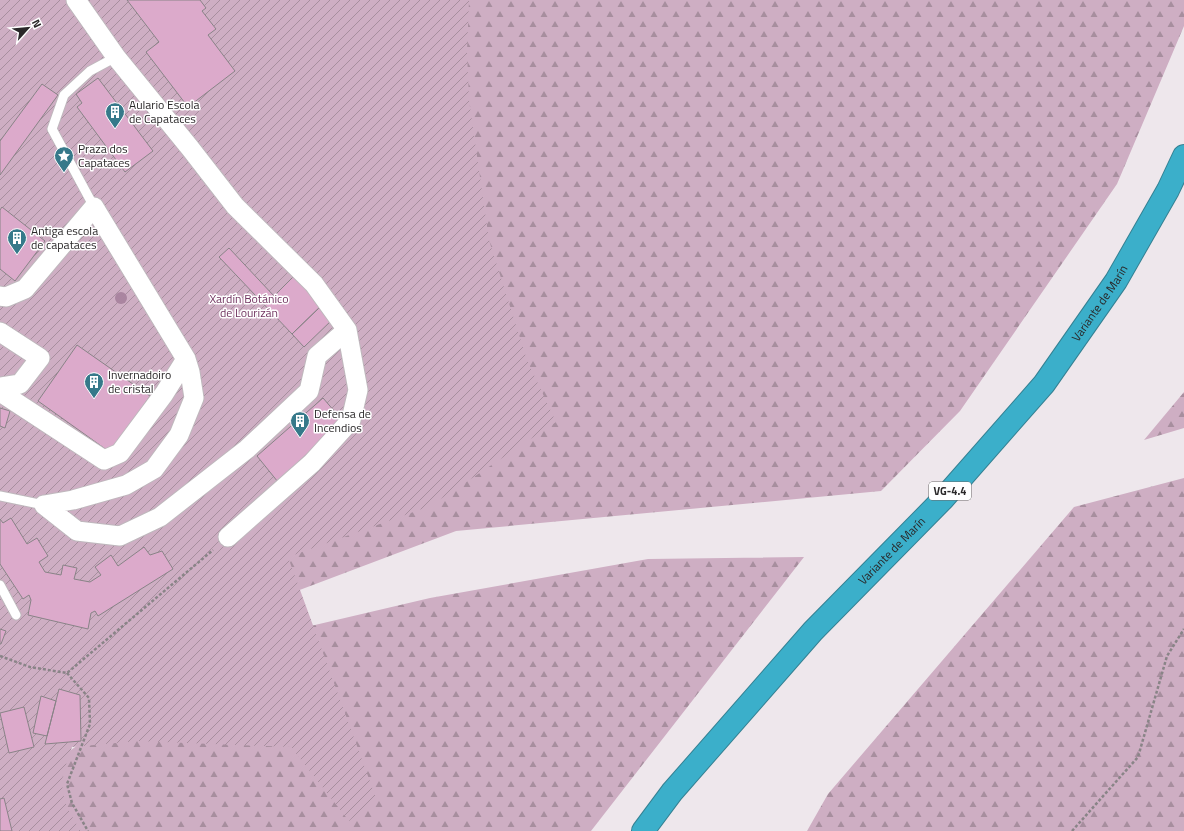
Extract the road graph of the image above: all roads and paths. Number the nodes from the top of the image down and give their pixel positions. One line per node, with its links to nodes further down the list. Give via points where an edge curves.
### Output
1 (76, 0): 2 (street)
2 (116, 57): 4 (lane, via 90,71 64,95 52,129); 6 (street, via 235,206 314,284)
3 (1184, 156): 20 (highway, Variante de Marín / VG-4.4, via 1168,190 1116,281 1044,384 943,499 813,631 672,792)
4 (94, 207): 5 (street, via 25,288 6,297); 8 (street)
5 (0, 296)
6 (347, 330): 12 (street, via 316,356 309,391 247,449 160,517 120,536 77,531); 13 (street, via 358,390 351,420 312,463)
7 (0, 332): 9 (street, via 40,358 20,384)
8 (186, 359): 10 (street, via 164,394 120,453 104,460); 12 (street, via 194,398 179,435 154,469 126,485 73,500)
9 (0, 387)
10 (0, 392)
11 (0, 496): 12 (lane)
12 (44, 505)
13 (228, 536): 18 (path)
14 (0, 585): 15 (lane)
15 (16, 616)
16 (1184, 629): 21 (path, via 1167,656 1138,757)
17 (0, 656): 18 (path, via 30,667)
18 (67, 673): 19 (path, via 89,698 90,724 67,784 72,803)
19 (88, 831)
20 (643, 831)
21 (1072, 831)

